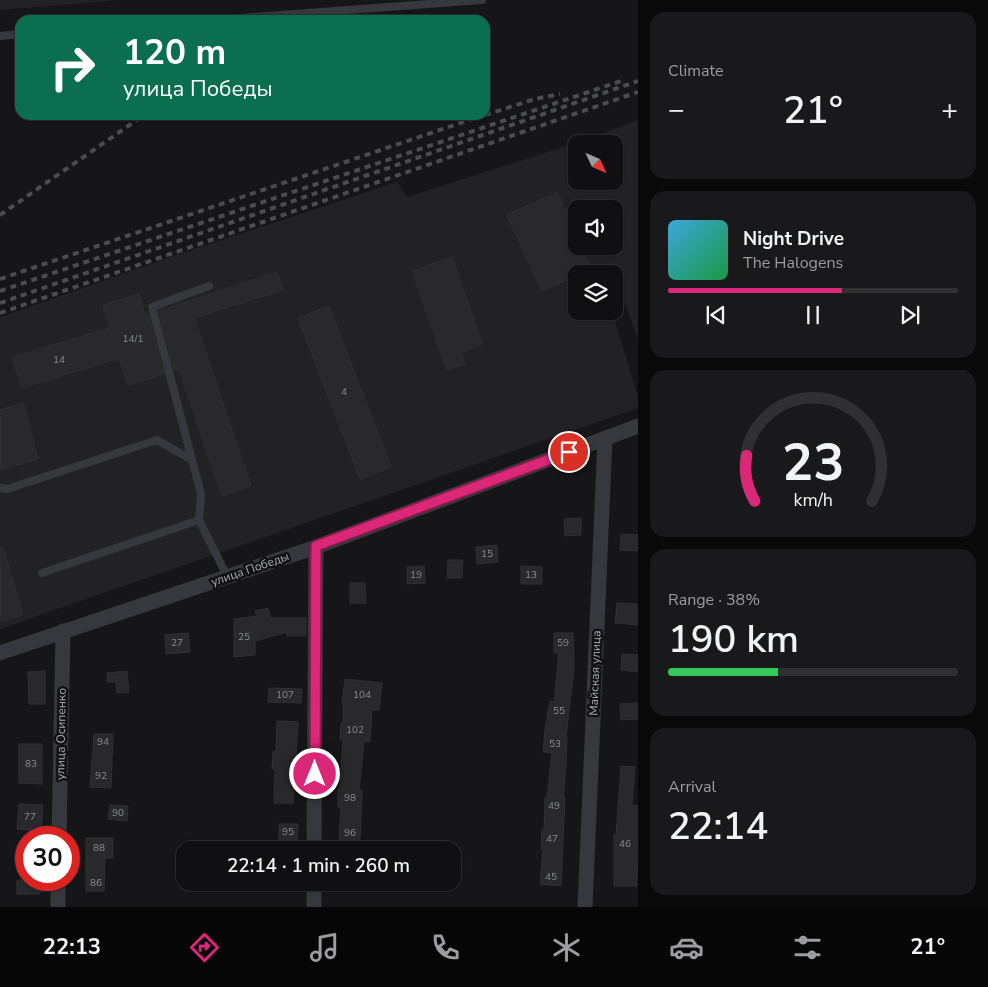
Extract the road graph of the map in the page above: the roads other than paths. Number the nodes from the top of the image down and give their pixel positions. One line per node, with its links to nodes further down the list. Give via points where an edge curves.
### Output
1 (482, 0): 2 (lane)
2 (280, 15)
3 (15, 34): 4 (lane)
4 (0, 36)
5 (209, 286): 8 (lane, via 152,307)
6 (638, 426): 7 (street, улица Победы)
7 (605, 438): 11 (street, улица Победы); 22 (street, Майская улица)
8 (192, 460): 9 (lane, via 157,440 7,489); 10 (lane, via 201,494)
9 (0, 488)
10 (199, 520): 12 (lane); 13 (lane)
11 (316, 546): 13 (street, улица Победы); 17 (street)
12 (42, 573)
13 (227, 576): 14 (street, улица Победы)
14 (63, 632): 15 (street, улица Победы); 16 (street, улица Осипенко)
15 (0, 653)
16 (59, 826)
17 (314, 841)
18 (58, 891): 20 (street)
19 (314, 891): 21 (street)
20 (58, 907)
21 (314, 907)
22 (585, 907)

